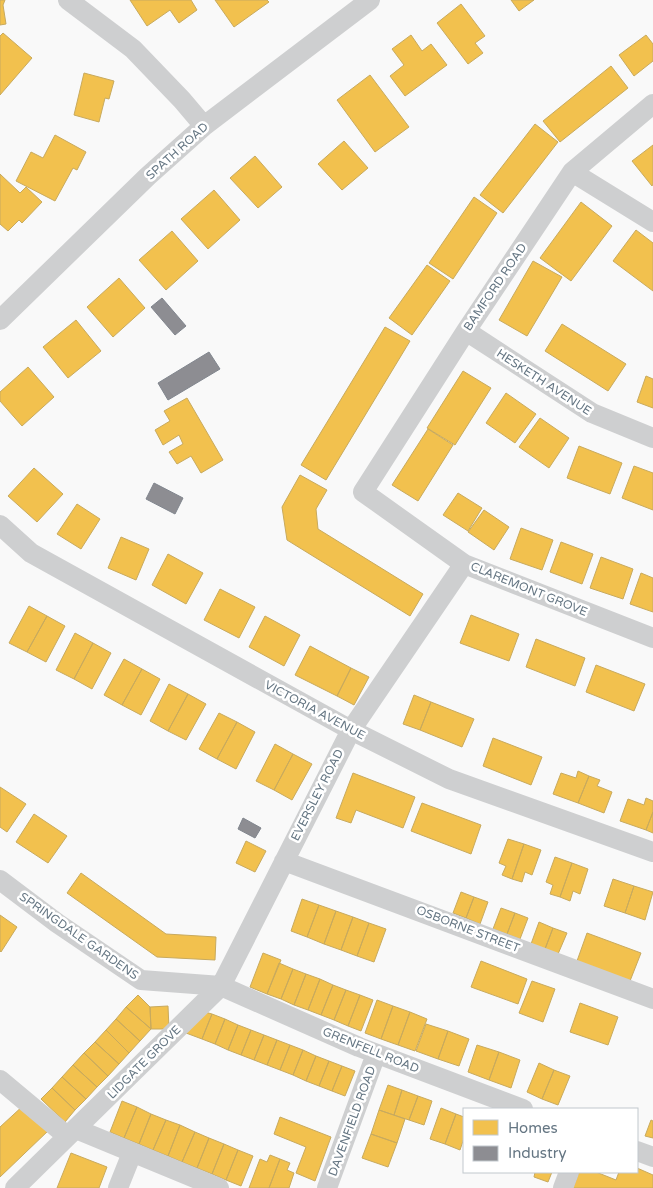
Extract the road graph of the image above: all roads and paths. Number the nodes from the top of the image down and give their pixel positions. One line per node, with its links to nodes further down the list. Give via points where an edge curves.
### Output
1 (68, 0): 4 (street, via 133,49)
2 (370, 0): 4 (street, SPATH ROAD)
3 (653, 104): 5 (street, BAMFORD ROAD)
4 (204, 126): 7 (street, SPATH ROAD)
5 (572, 172): 6 (street); 8 (street, BAMFORD ROAD)
6 (653, 222)
7 (0, 320)
8 (466, 331): 9 (street, HESKETH AVENUE, via 592,413); 10 (street, BAMFORD ROAD)
9 (653, 438)
10 (363, 492): 12 (street, CLAREMONT GROVE)
11 (0, 525): 14 (street, VICTORIA AVENUE, via 31,553)
12 (464, 564): 13 (street, CLAREMONT GROVE); 14 (street, EVERSLEY ROAD)
13 (653, 638)
14 (350, 730): 15 (street, VICTORIA AVENUE, via 449,779); 16 (street, EVERSLEY ROAD)
15 (653, 852)
16 (284, 860): 18 (street, EVERSLEY ROAD); 19 (street, OSBORNE STREET)
17 (0, 880): 18 (street, SPRINGDALE GARDENS, via 141,980)
18 (221, 986): 20 (street, GRENFELL ROAD); 23 (street, LIDGATE GROVE)
19 (653, 999)
20 (376, 1054): 22 (street, GRENFELL ROAD); 31 (street, DAVENFIELD ROAD)
21 (0, 1080): 23 (street)
22 (520, 1108)
23 (72, 1133): 25 (street); 28 (street, LIDGATE GROVE)
24 (638, 1151): 26 (street)
25 (132, 1153): 29 (street); 30 (street)
26 (653, 1157)
27 (569, 1173): 32 (street)
28 (15, 1188)
29 (118, 1188)
30 (219, 1188)
31 (327, 1188)
32 (563, 1188)

